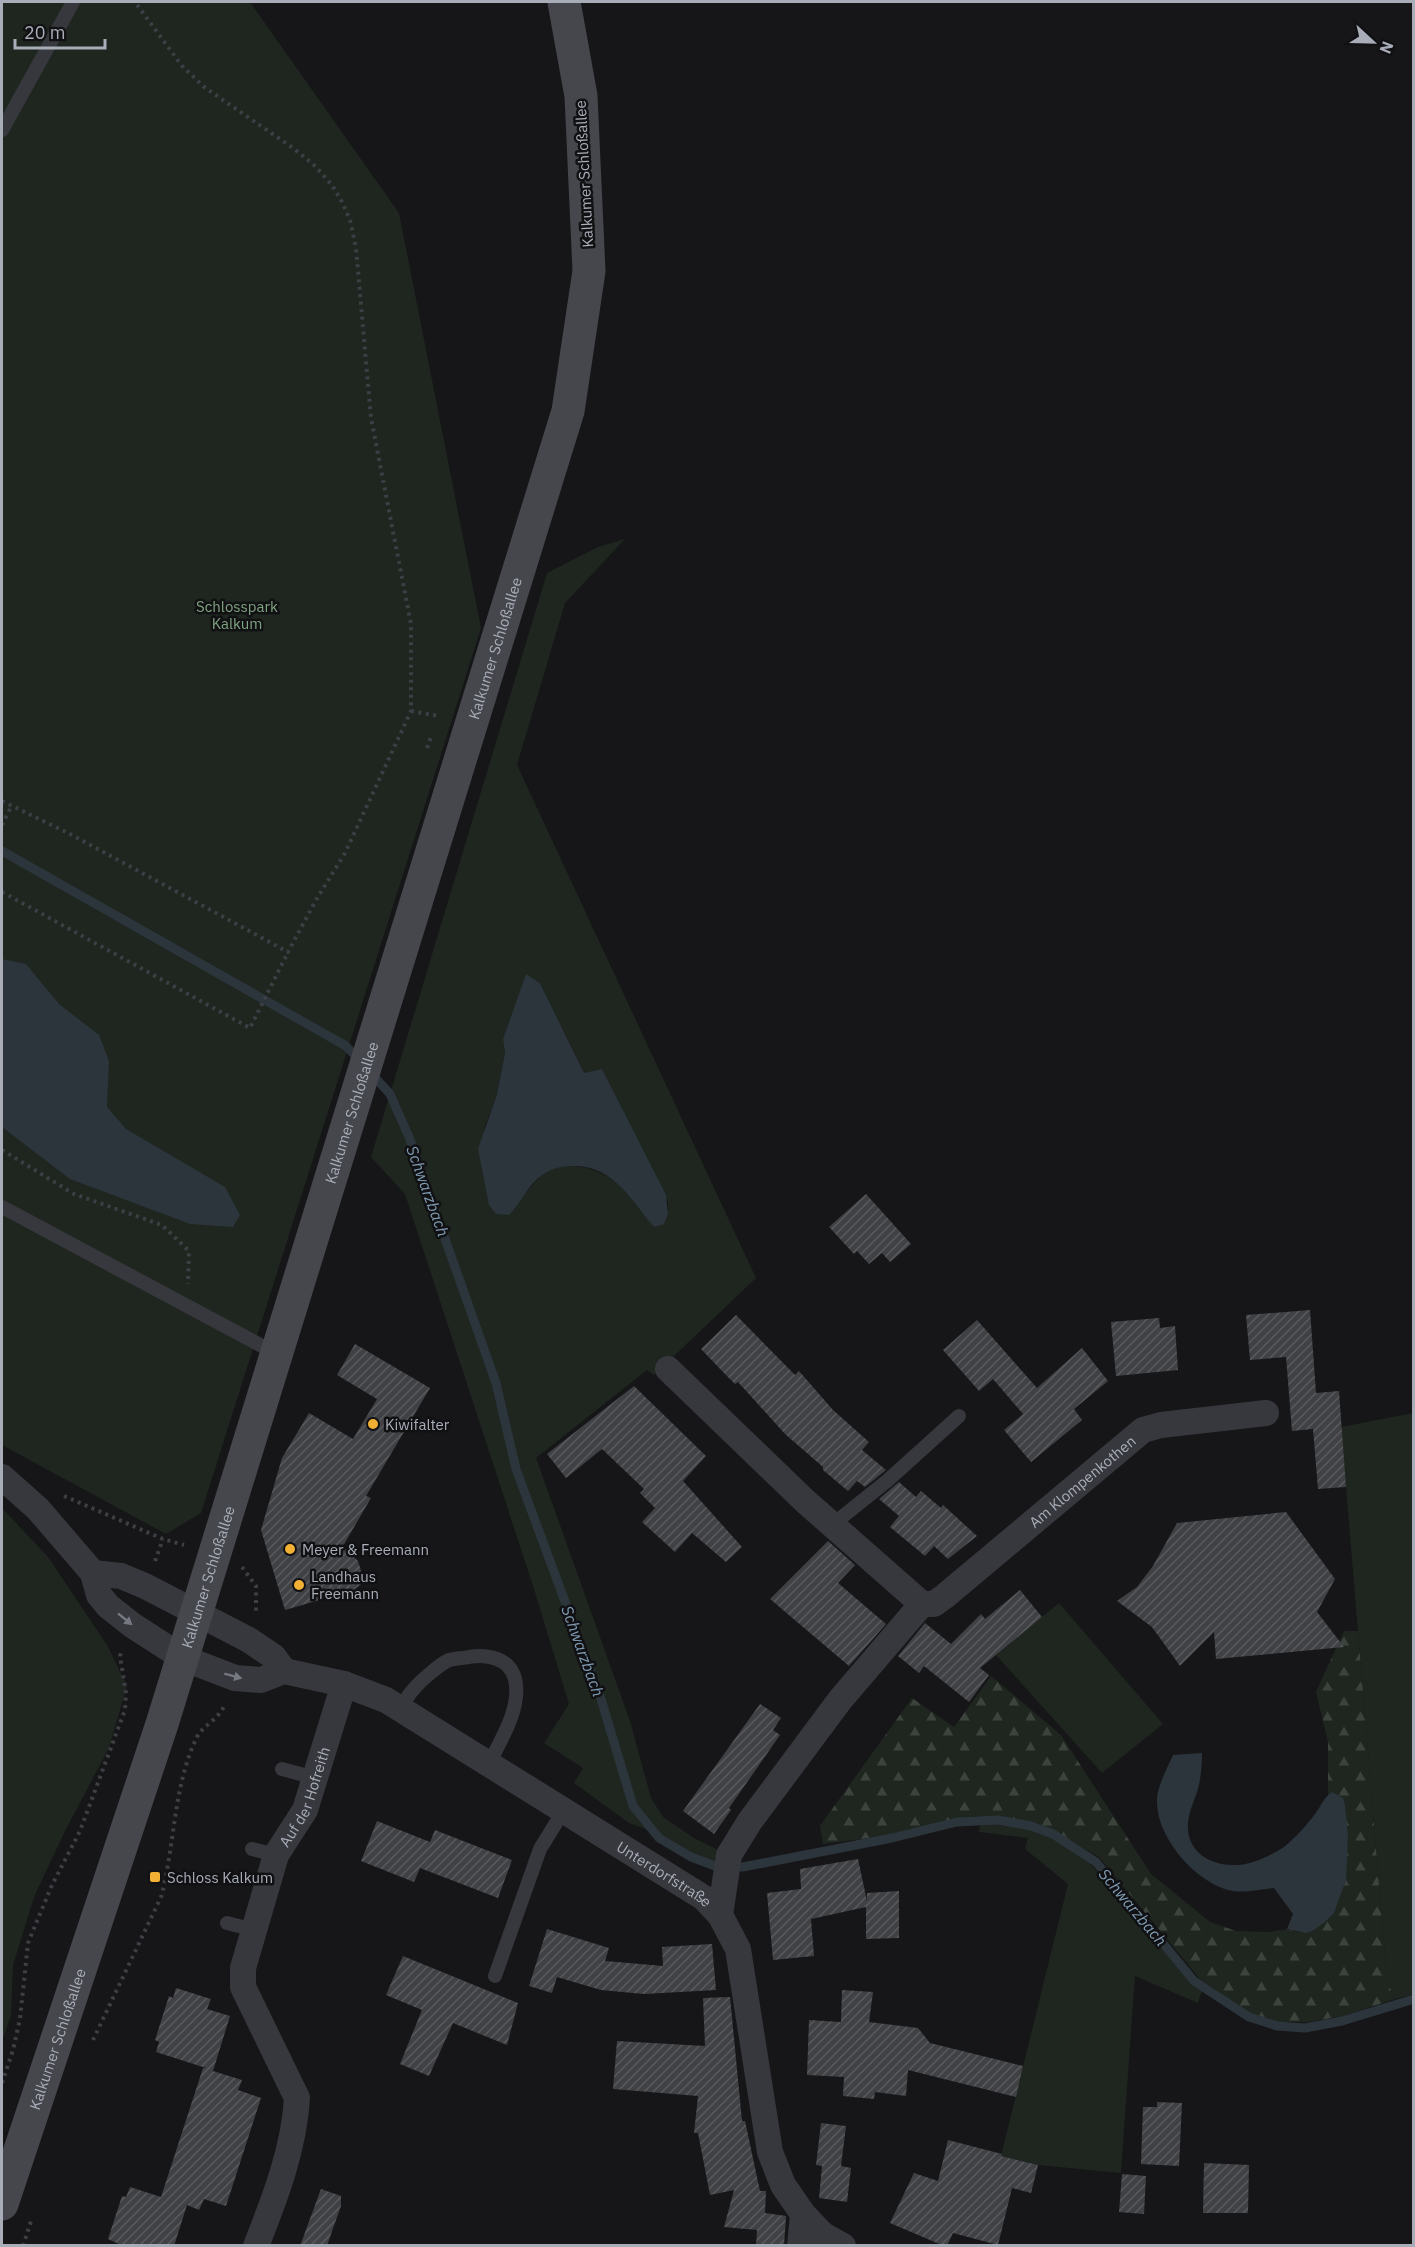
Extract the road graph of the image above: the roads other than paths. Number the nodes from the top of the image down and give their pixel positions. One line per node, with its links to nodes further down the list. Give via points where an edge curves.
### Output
1 (74, 2): 3 (lane)
2 (564, 2): 5 (main road, Kalkumer Schloßallee, via 580,96 590,271 568,411)
3 (2, 130)
4 (2, 1207): 5 (lane)
5 (277, 1354): 13 (main road, Kalkumer Schloßallee)
6 (668, 1370): 10 (street)
7 (1266, 1413): 12 (street, Am Klompenkothen, via 1143,1430 945,1596 934,1604)
8 (959, 1416): 10 (lane)
9 (2, 1477): 11 (street, Unterdorfstraße, via 38,1509)
10 (832, 1525): 12 (street)
11 (93, 1573): 13 (street, via 121,1576); 14 (street, Unterdorfstraße, one-way to 14, via 99,1594 108,1606)
12 (922, 1604): 24 (street, Am Klompenkothen, via 840,1700 750,1821 728,1864)
13 (196, 1614): 14 (main road, Kalkumer Schloßallee); 15 (street, via 249,1640 274,1657)
14 (183, 1658): 15 (street, Unterdorfstraße, one-way to 15, via 235,1678 261,1680); 28 (main road, Kalkumer Schloßallee)
15 (284, 1671): 16 (street, Unterdorfstraße)
16 (344, 1684): 17 (street, Unterdorfstraße); 20 (street, Auf der Hofreith)
17 (400, 1709): 18 (street, Unterdorfstraße); 18 (lane, via 413,1689 449,1660 488,1656 502,1660 512,1670 515,1703)
18 (489, 1764): 21 (street, Unterdorfstraße)
19 (282, 1769): 20 (lane)
20 (315, 1779): 23 (street, Auf der Hofreith, via 305,1810)
21 (564, 1810): 24 (street, Unterdorfstraße, via 704,1898); 27 (lane, via 540,1848)
22 (252, 1849): 23 (lane)
23 (276, 1855): 26 (street, Auf der Hofreith)
24 (720, 1915): 29 (street, Unterdorfstraße, via 738,1949 770,2152 783,2186)
25 (227, 1923): 26 (lane)
26 (254, 1930): 30 (street, Auf der Hofreith, via 243,1968 243,1987 297,2098 287,2156)
27 (495, 1976)
28 (2, 2204)
29 (803, 2214): 31 (street); 32 (street, Unterdorfstraße, via 823,2235)
30 (256, 2246)
31 (800, 2246)
32 (843, 2246)

